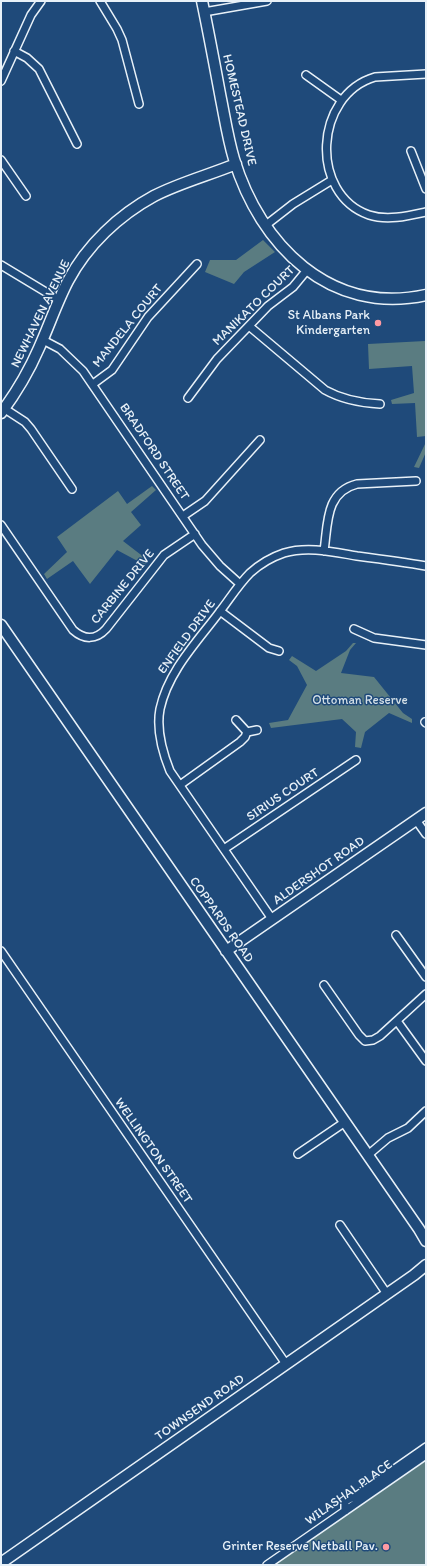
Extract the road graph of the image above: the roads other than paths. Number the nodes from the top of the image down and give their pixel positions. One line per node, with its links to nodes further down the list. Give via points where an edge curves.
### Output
1 (41, 1): 6 (street, via 31,15)
2 (100, 1): 11 (street, via 122,40)
3 (202, 1): 5 (street, HOMESTEAD DRIVE)
4 (268, 1): 5 (street)
5 (204, 12): 15 (street, HOMESTEAD DRIVE)
6 (14, 51): 9 (street); 12 (street, via 39,69)
7 (426, 74): 10 (street, via 382,76 367,80 352,89)
8 (306, 75): 10 (street)
9 (1, 81)
10 (341, 100): 16 (street, via 331,119 327,142)
11 (139, 104)
12 (77, 144)
13 (411, 151): 17 (street)
14 (1, 160): 18 (street)
15 (236, 164): 20 (street, HOMESTEAD DRIVE, via 248,193); 25 (street, NEWHAVEN AVENUE, via 155,196 119,219 85,254)
16 (332, 180): 19 (street, via 354,208 370,215 386,218); 20 (street, via 293,204)
17 (426, 189)
18 (26, 196)
19 (426, 212)
20 (266, 225): 23 (street, HOMESTEAD DRIVE, via 288,254)
21 (197, 264): 28 (street, MANDELA COURT, via 148,317 112,370)
22 (1, 265): 25 (street)
23 (307, 270): 24 (street, HOMESTEAD DRIVE, via 329,284 371,297 402,299); 26 (street, MANIKATO COURT, via 294,287 268,306)
24 (426, 295)
25 (59, 300): 27 (street, NEWHAVEN AVENUE)
26 (249, 326): 29 (street, MANIKATO COURT, via 217,359); 30 (street, via 325,390 354,401)
27 (43, 340): 28 (street, BRADFORD STREET, via 60,349); 31 (street, NEWHAVEN AVENUE, via 26,376)
28 (93, 384): 35 (street, BRADFORD STREET)
29 (188, 398)
30 (380, 404)
31 (3, 411): 34 (street, via 18,417 28,426)
32 (260, 440): 35 (street, via 205,501)
33 (416, 481): 38 (street, via 357,484 341,491 331,508)
34 (72, 489)
35 (183, 516): 37 (street, BRADFORD STREET)
36 (1, 525): 37 (street, CARBINE DRIVE, via 73,630 90,638 106,629 164,555)
37 (195, 534): 40 (street, BRADFORD STREET, via 211,556)
38 (324, 551): 39 (street, ENFIELD DRIVE); 40 (street, ENFIELD DRIVE, via 307,550 268,560)
39 (426, 566)
40 (240, 584): 41 (street, ENFIELD DRIVE)
41 (220, 611): 45 (street, via 269,648); 50 (street, ENFIELD DRIVE, via 172,676 160,709 159,734 165,758)
42 (1, 625): 58 (street, COPPARDS ROAD)
43 (354, 629): 44 (street, via 374,638)
44 (426, 645)
45 (279, 651)
46 (236, 720): 48 (street)
47 (257, 730): 48 (street)
48 (247, 732): 50 (street, via 240,742)
49 (356, 760): 54 (street, SIRIUS COURT)
50 (180, 785): 54 (street, ENFIELD DRIVE)
51 (426, 813): 52 (street, ALDERSHOT ROAD)
52 (416, 820): 53 (street); 55 (street, ALDERSHOT ROAD)
53 (426, 834)
54 (224, 849): 55 (street, ENFIELD DRIVE)
55 (272, 919): 58 (street, ALDERSHOT ROAD)
56 (396, 935): 59 (street)
57 (1, 951): 75 (street, WELLINGTON STREET)
58 (226, 951): 65 (street, COPPARDS ROAD)
59 (426, 977)
60 (324, 985): 62 (street, via 365,1041 373,1040)
61 (426, 994): 62 (street)
62 (397, 1021): 63 (street)
63 (426, 1061)
64 (426, 1111): 67 (street, via 408,1128 388,1138)
65 (345, 1122): 66 (street); 67 (street, COPPARDS ROAD)
66 (298, 1154)
67 (368, 1155): 69 (street, COPPARDS ROAD)
68 (340, 1225): 74 (street)
69 (423, 1233): 70 (street, COPPARDS ROAD)
70 (426, 1241)
71 (426, 1265): 73 (street, TOWNSEND ROAD)
72 (426, 1269): 73 (street, TOWNSEND ROAD)
73 (414, 1275): 74 (street, TOWNSEND ROAD)
74 (387, 1294): 75 (street, TOWNSEND ROAD)
75 (286, 1364): 79 (street, TOWNSEND ROAD)
76 (426, 1447): 78 (street, via 345,1501)
77 (426, 1455): 78 (street, WILASHAL PLACE)
78 (345, 1511): 80 (street, WILASHAL PLACE)
79 (1, 1563)
80 (267, 1565)

